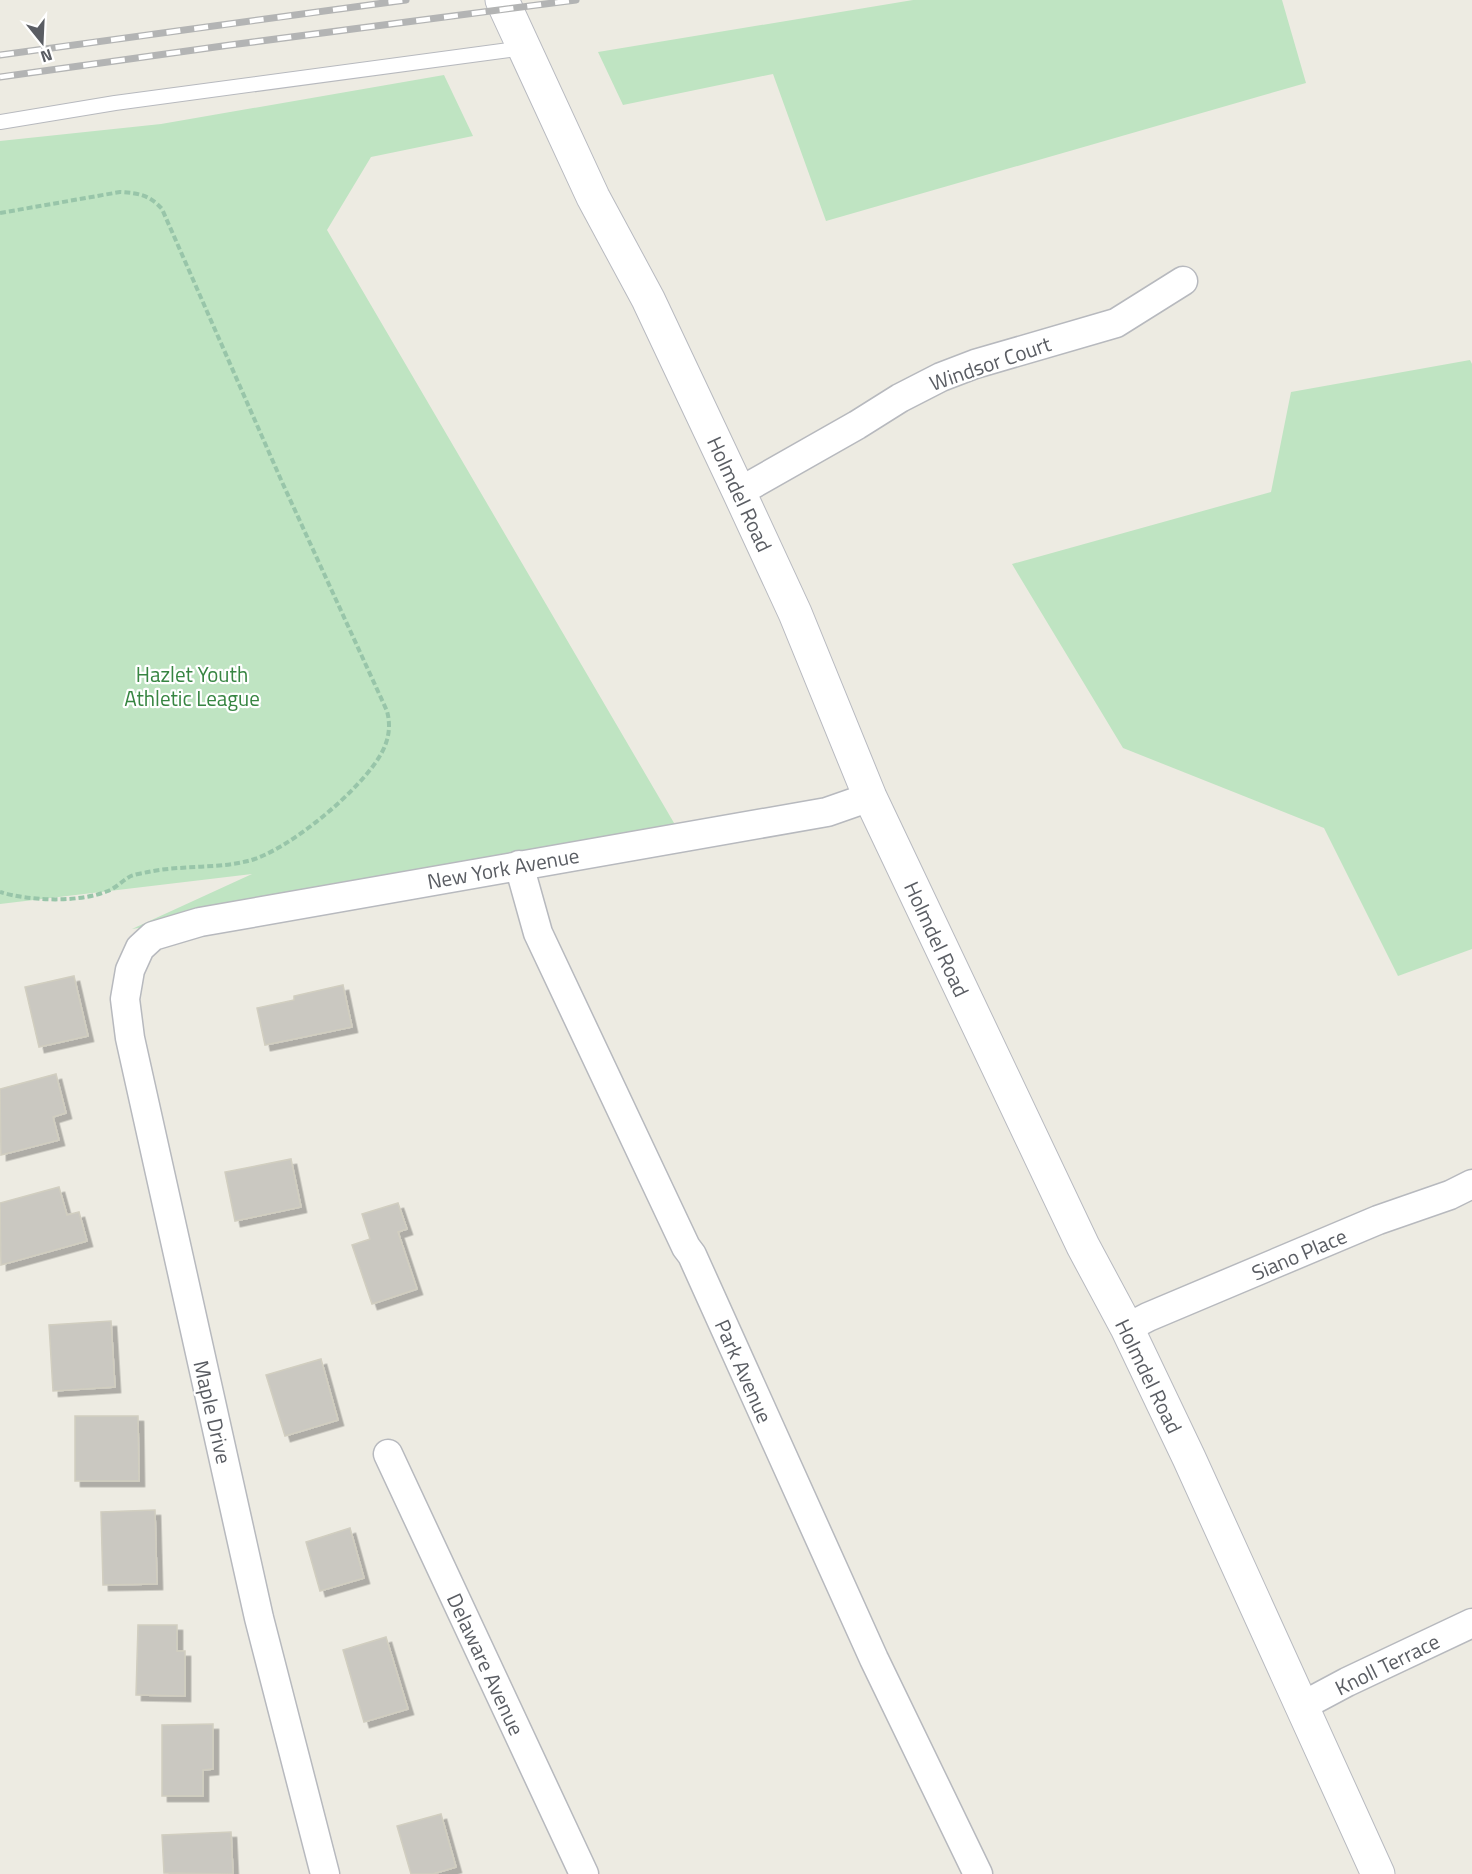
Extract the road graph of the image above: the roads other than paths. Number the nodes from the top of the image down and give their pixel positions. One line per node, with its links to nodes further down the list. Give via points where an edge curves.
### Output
1 (502, 0): 2 (main road, Holmdel Road)
2 (524, 48): 3 (lane); 5 (main road, Holmdel Road)
3 (0, 122)
4 (1183, 281): 5 (street, Windsor Court, via 1116,322 941,377)
5 (739, 492): 6 (main road, Holmdel Road, via 795,613)
6 (870, 797): 7 (street, New York Avenue, via 827,812); 10 (main road, Holmdel Road, via 1083,1246)
7 (519, 865): 8 (street, New York Avenue, via 200,922 153,936); 16 (street, Park Avenue, via 538,933 692,1255 874,1659)
8 (140, 948): 14 (street, Maple Drive, via 130,969 125,999 130,1038 259,1617)
9 (1472, 1184): 10 (street, Siano Place)
10 (1127, 1328): 13 (main road, Holmdel Road)
11 (388, 1454): 15 (street, Delaware Avenue)
12 (1472, 1623): 13 (street, Knoll Terrace)
13 (1302, 1706): 17 (main road, Holmdel Road)
14 (326, 1874)
15 (584, 1874)
16 (978, 1874)
17 (1378, 1874)

